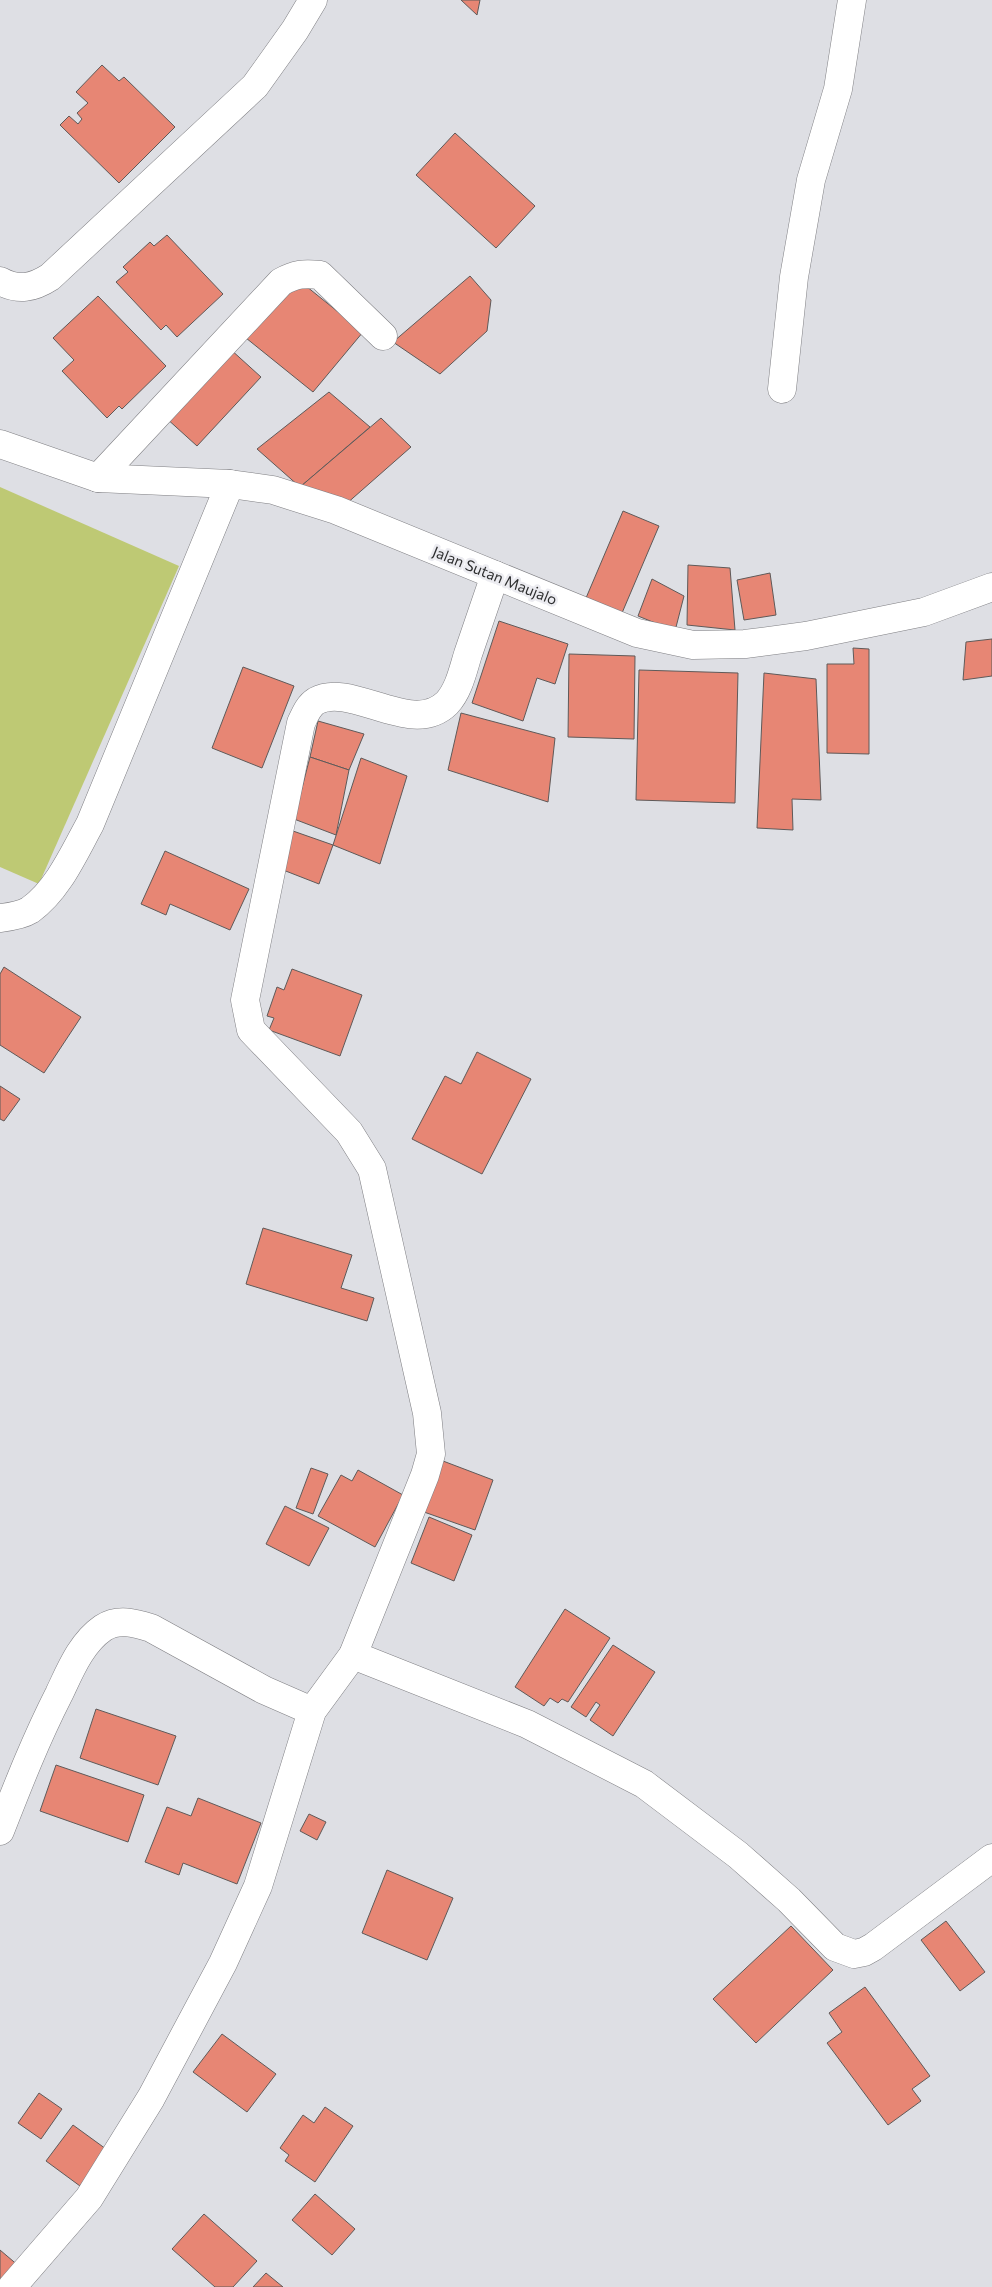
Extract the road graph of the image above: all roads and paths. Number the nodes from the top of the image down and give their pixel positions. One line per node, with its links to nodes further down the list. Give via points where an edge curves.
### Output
1 (313, 0): 3 (street, via 255,86 50,277 30,288)
2 (852, 0): 5 (street, via 838,89 810,180 794,277)
3 (0, 281)
4 (383, 336): 7 (street, via 320,275 294,275 281,282)
5 (782, 389)
6 (0, 444): 7 (street, Jalan Sutan Maujalo)
7 (98, 478): 8 (street, Jalan Sutan Maujalo)
8 (230, 484): 9 (street, Jalan Sutan Maujalo, via 273,490 336,510); 11 (street, via 90,824 47,893 29,910)
9 (495, 575): 10 (street, Jalan Sutan Maujalo, via 637,633 693,645 745,644 806,636 924,612); 12 (street, via 456,691 440,710 412,715 340,698 316,701 309,708 301,723 245,1000 251,1030 349,1132 372,1169 427,1413 431,1454 425,1474)
10 (992, 587)
11 (0, 918)
12 (353, 1655): 13 (street); 15 (street, via 527,1724 644,1784 738,1855 835,1947 847,1952 864,1952)
13 (312, 1711): 14 (street, via 264,1690 151,1628 132,1622 104,1627 91,1638 75,1662 34,1745); 16 (street, via 258,1886 222,1963 151,2098 89,2198)
14 (0, 1832)
15 (992, 1858)
16 (12, 2287)

